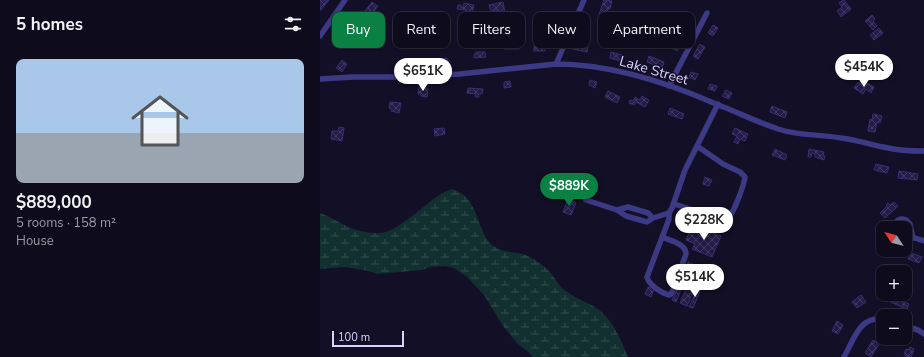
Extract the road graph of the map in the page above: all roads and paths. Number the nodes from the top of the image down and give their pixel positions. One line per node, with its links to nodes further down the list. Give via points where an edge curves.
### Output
1 (345, 0): 4 (street)
2 (584, 0): 5 (street)
3 (706, 13): 7 (street)
4 (320, 36)
5 (556, 64): 6 (street, Lake Street, via 460,74); 7 (street, Lake Street, via 610,69)
6 (320, 79)
7 (669, 86): 8 (street, Lake Street)
8 (718, 104): 9 (street); 10 (street, Lake Street, via 789,132 839,137 905,151)
9 (697, 146): 12 (street, via 685,170); 12 (street, via 740,172 745,178 744,183 730,216 726,219)
10 (924, 151)
11 (586, 200): 13 (street)
12 (674, 204): 14 (street)
13 (617, 210): 15 (street, via 628,207 648,213); 15 (street, via 626,216 647,222)
14 (669, 213): 15 (street); 19 (street)
15 (653, 218)
16 (897, 221): 17 (street)
17 (907, 221)
18 (912, 233): 20 (street)
19 (662, 237): 19 (street, via 647,277 650,283 669,295 686,251 680,245)
20 (913, 238): 21 (street)
21 (924, 241)
22 (876, 318): 25 (street, via 865,323 858,331)
23 (912, 328): 24 (street)
24 (924, 334)
25 (844, 357)

